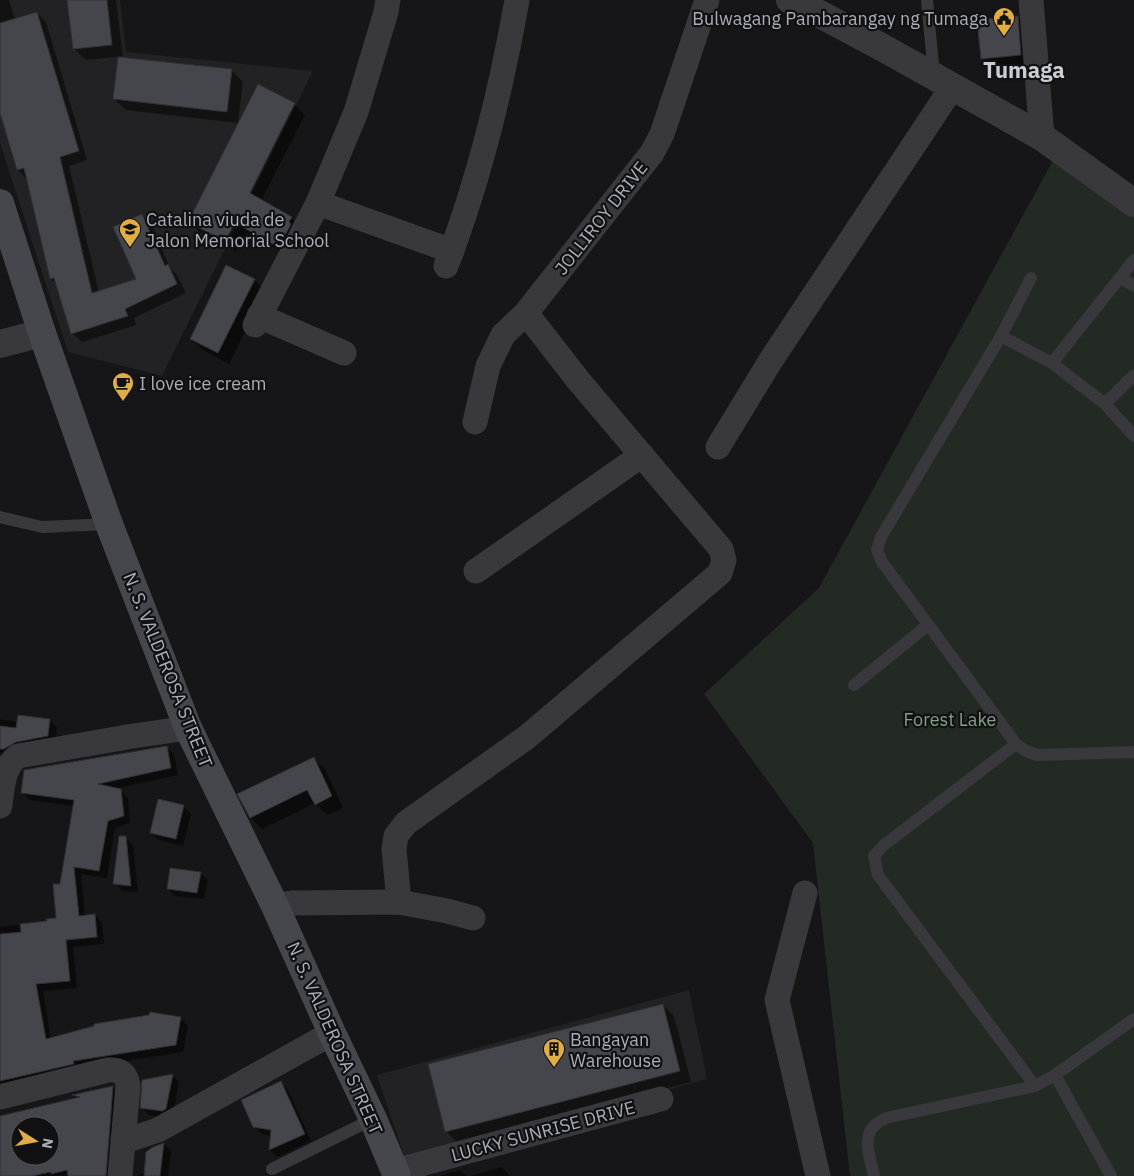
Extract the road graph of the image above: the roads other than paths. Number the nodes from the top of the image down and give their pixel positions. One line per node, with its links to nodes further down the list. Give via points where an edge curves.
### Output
1 (388, 0): 10 (street, via 356,112)
2 (517, 0): 10 (street, via 490,130 449,258)
3 (707, 0): 16 (street, JOLLIROY DRIVE, via 662,134 652,153)
4 (790, 0): 7 (street)
5 (927, 0): 7 (lane)
6 (1032, 0): 8 (street)
7 (943, 81): 8 (street); 26 (street)
8 (1042, 137): 11 (street)
9 (0, 203): 17 (main road, N. S. VALDEROSA STREET)
10 (318, 203): 20 (street, via 257,321)
11 (1134, 203)
12 (1134, 260): 14 (lane)
13 (1030, 278): 18 (lane)
14 (1121, 278): 15 (lane); 21 (lane)
15 (1134, 286)
16 (526, 313): 24 (street, JOLLIROY DRIVE, via 503,335 488,366); 27 (street)
17 (42, 333): 19 (street); 29 (main road, N. S. VALDEROSA STREET)
18 (1001, 336): 21 (lane); 31 (lane, via 881,537 877,550 882,562)
19 (0, 344)
20 (344, 353)
21 (1052, 363): 23 (lane)
22 (1134, 375): 23 (lane)
23 (1105, 404): 25 (lane)
24 (475, 422)
25 (1134, 436)
26 (718, 447)
27 (642, 455): 30 (street); 38 (street, via 721,549 724,560 720,573 527,737 406,823 396,836 394,849)
28 (0, 517): 29 (lane, via 42,527)
29 (110, 524): 33 (main road, N. S. VALDEROSA STREET)
30 (476, 571)
31 (928, 625): 32 (lane); 34 (lane)
32 (854, 684)
33 (188, 728): 36 (street, via 18,756 9,764); 39 (main road, N. S. VALDEROSA STREET)
34 (1016, 744): 35 (lane, via 1037,756); 44 (lane, via 874,856 878,875)
35 (1134, 752)
36 (0, 806)
37 (805, 893): 52 (street, via 777,1000)
38 (399, 902): 39 (street); 40 (street)
39 (275, 906): 42 (main road, N. S. VALDEROSA STREET)
40 (473, 918)
41 (1134, 1019): 43 (lane)
42 (332, 1033): 47 (main road, N. S. VALDEROSA STREET); 48 (street, via 158,1130)
43 (1055, 1075): 44 (lane); 54 (lane)
44 (1035, 1086): 53 (lane, via 886,1118 874,1125 869,1134 867,1144)
45 (0, 1097): 48 (street, via 116,1069 126,1077 128,1086)
46 (662, 1098): 50 (street, LUCKY SUNRISE DRIVE)
47 (373, 1119): 49 (lane); 50 (main road, N. S. VALDEROSA STREET)
48 (123, 1139): 51 (street)
49 (272, 1169)
50 (396, 1173)
51 (112, 1174)
52 (818, 1176)
53 (874, 1176)
54 (1111, 1176)

